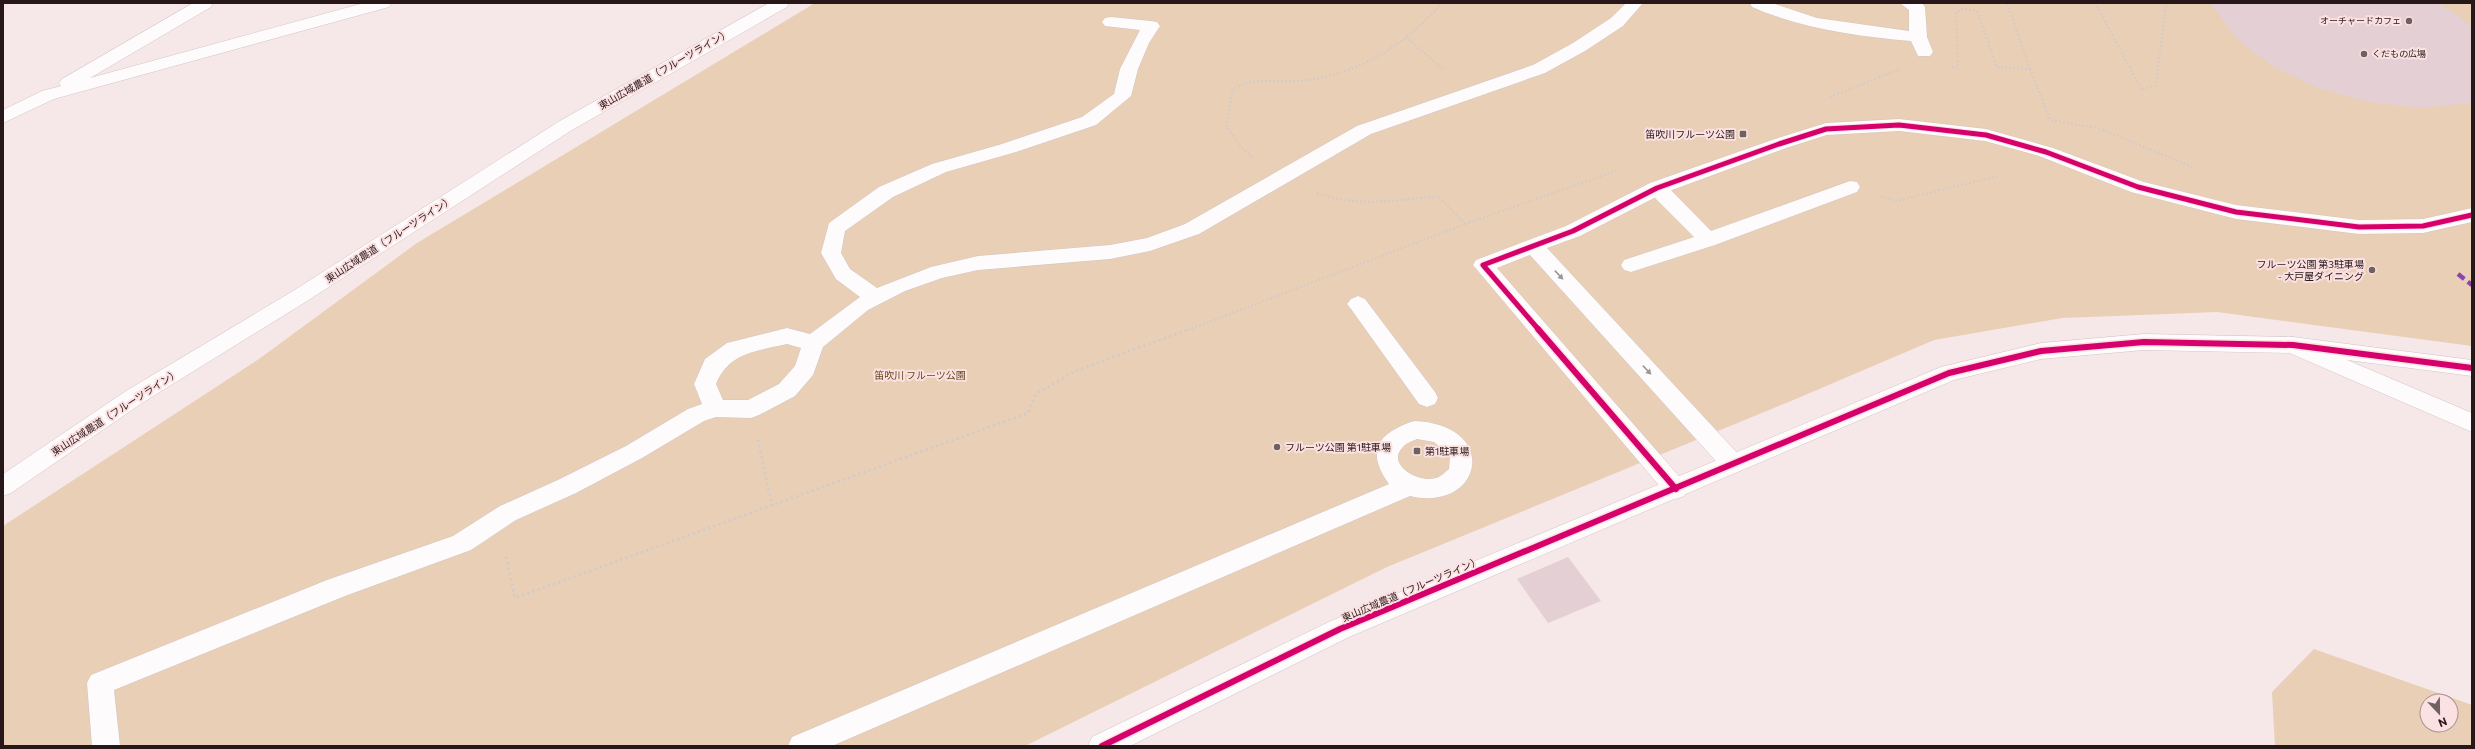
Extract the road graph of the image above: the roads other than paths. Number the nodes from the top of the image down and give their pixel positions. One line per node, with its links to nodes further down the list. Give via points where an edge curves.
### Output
1 (205, 3): 8 (street)
2 (383, 3): 8 (street)
3 (781, 3): 25 (street, 東山広域農道（フルーツライン）, via 565,126 300,296 134,397)
4 (1635, 3): 16 (street, via 1617,22 1573,51 1539,69 1364,130 1192,229 1150,244 1110,252 978,263 938,272)
5 (1758, 3): 6 (street, via 1847,30 1921,45 1917,7)
6 (1908, 3)
7 (1111, 22): 16 (street, via 1151,26 1140,43 1129,69 1122,96 1106,110 1088,121 939,168 886,192 836,228 831,253 843,274)
8 (48, 96): 9 (street)
9 (3, 117)
10 (1850, 187): 13 (street)
11 (1657, 188): 12 (street, via 1826,129 1899,126 1986,135 2046,152 2138,187 2236,212 2359,227 2423,226); 13 (street); 14 (street, via 1573,231)
12 (2472, 215)
13 (1708, 240): 15 (street)
14 (1533, 246): 24 (street, one-way to 24); 27 (street, via 1483,265)
15 (1631, 265)
16 (874, 297): 18 (street)
17 (1358, 304): 21 (street)
18 (813, 343): 22 (street, via 805,369 787,390 751,409); 22 (street, via 787,336 735,349 713,365 705,384)
19 (2293, 345): 20 (street, 東山広域農道（フルーツライン）); 23 (street); 24 (street, 東山広域農道（フルーツライン）, via 2144,342 2041,351 1950,373)
20 (2472, 368)
21 (1427, 398)
22 (715, 408): 28 (street, via 696,415 634,452 568,486 508,513 462,543 336,588 100,683)
23 (2472, 423)
24 (1732, 463): 27 (street, 東山広域農道（フルーツライン）)
25 (3, 486)
26 (1408, 486): 29 (street)
27 (1676, 489): 30 (street, 東山広域農道（フルーツライン）, via 1340,629)
28 (106, 746)
29 (802, 746)
30 (1102, 746)

